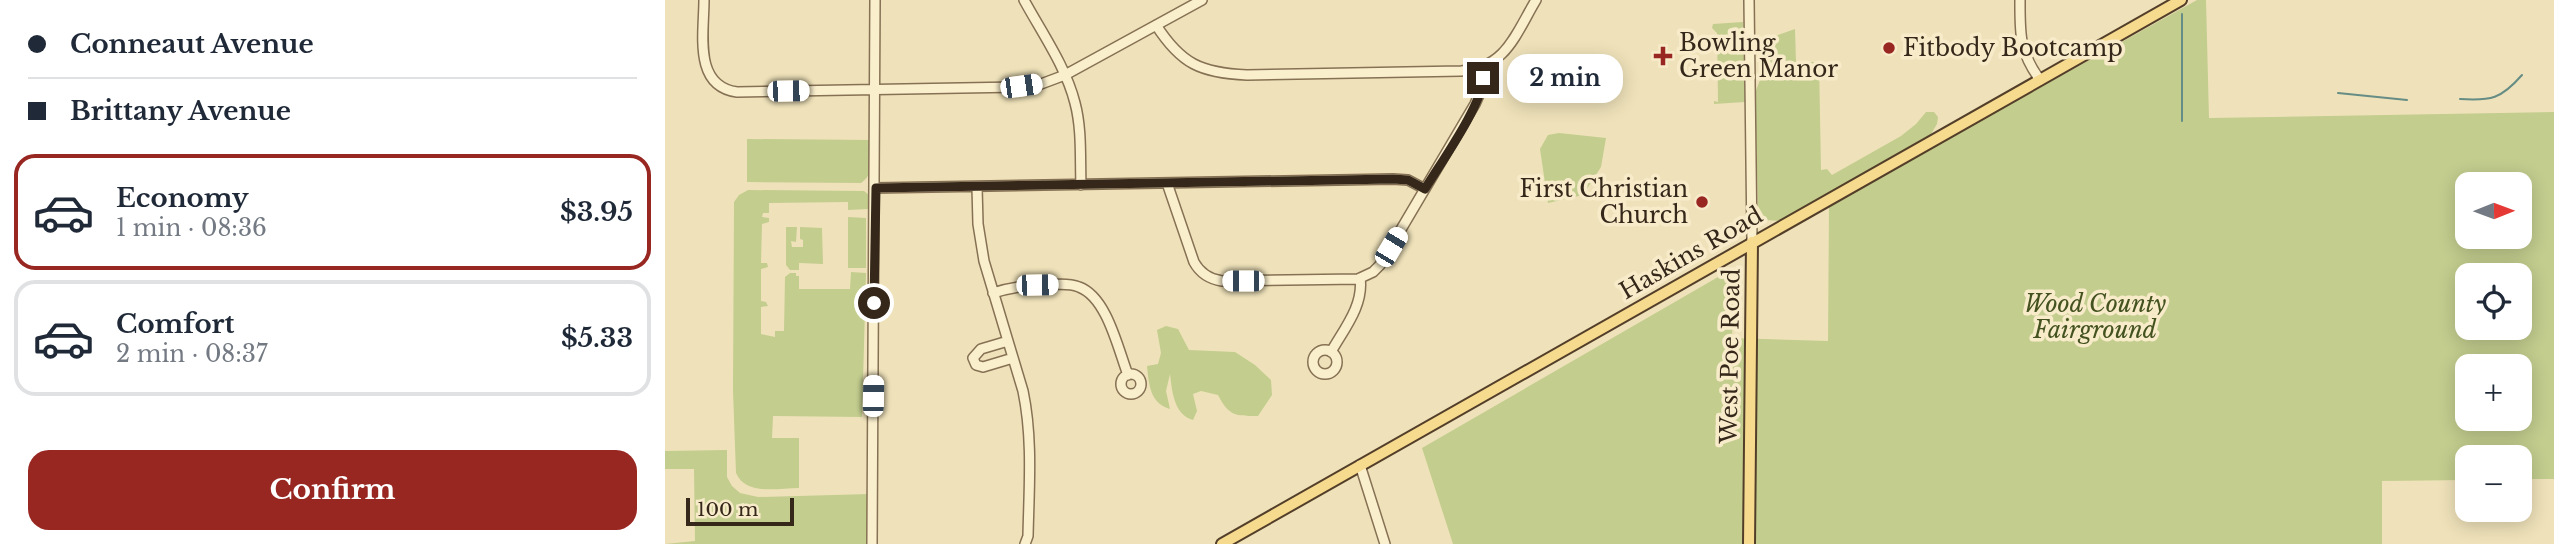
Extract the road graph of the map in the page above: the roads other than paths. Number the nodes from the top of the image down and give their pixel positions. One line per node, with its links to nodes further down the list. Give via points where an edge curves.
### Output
1 (704, 0): 13 (street, via 706,69 725,89)
2 (875, 0): 13 (street)
3 (1024, 0): 11 (street)
4 (1202, 0): 9 (street)
5 (1536, 0): 10 (street, via 1507,49)
6 (1749, 0): 19 (street, West Poe Road)
7 (2020, 0): 12 (street, via 2021,44)
8 (2181, 0): 12 (main road, Haskins Road)
9 (1156, 25): 10 (street, via 1181,57 1214,72 1251,75); 11 (street)
10 (1482, 68): 18 (street, via 1481,93)
11 (1065, 75): 13 (street, via 1021,86); 15 (street, via 1079,119)
12 (2040, 80): 19 (main road, Haskins Road)
13 (876, 89): 17 (street)
14 (1167, 183): 15 (street); 18 (street, via 1393,179 1408,180); 20 (street, via 1193,262 1211,278)
15 (1081, 185): 16 (street)
16 (977, 187): 17 (street); 21 (street, via 979,240)
17 (876, 188): 27 (street)
18 (1425, 189): 20 (street, via 1380,265)
19 (1752, 242): 26 (main road, Haskins Road); 31 (main road, West Poe Road)
20 (1360, 278): 23 (street, via 1359,302)
21 (993, 293): 22 (street); 25 (street, via 1037,285 1071,285 1088,291 1103,309)
22 (1008, 341): 24 (street); 24 (street, via 981,349 973,358 983,367)
23 (1331, 352)
24 (1013, 358): 28 (street, via 1029,429)
25 (1128, 375)
26 (1360, 465): 29 (main road, Haskins Road); 30 (street)
27 (872, 544)
28 (1025, 544)
29 (1222, 544)
30 (1385, 544)
31 (1749, 544)

